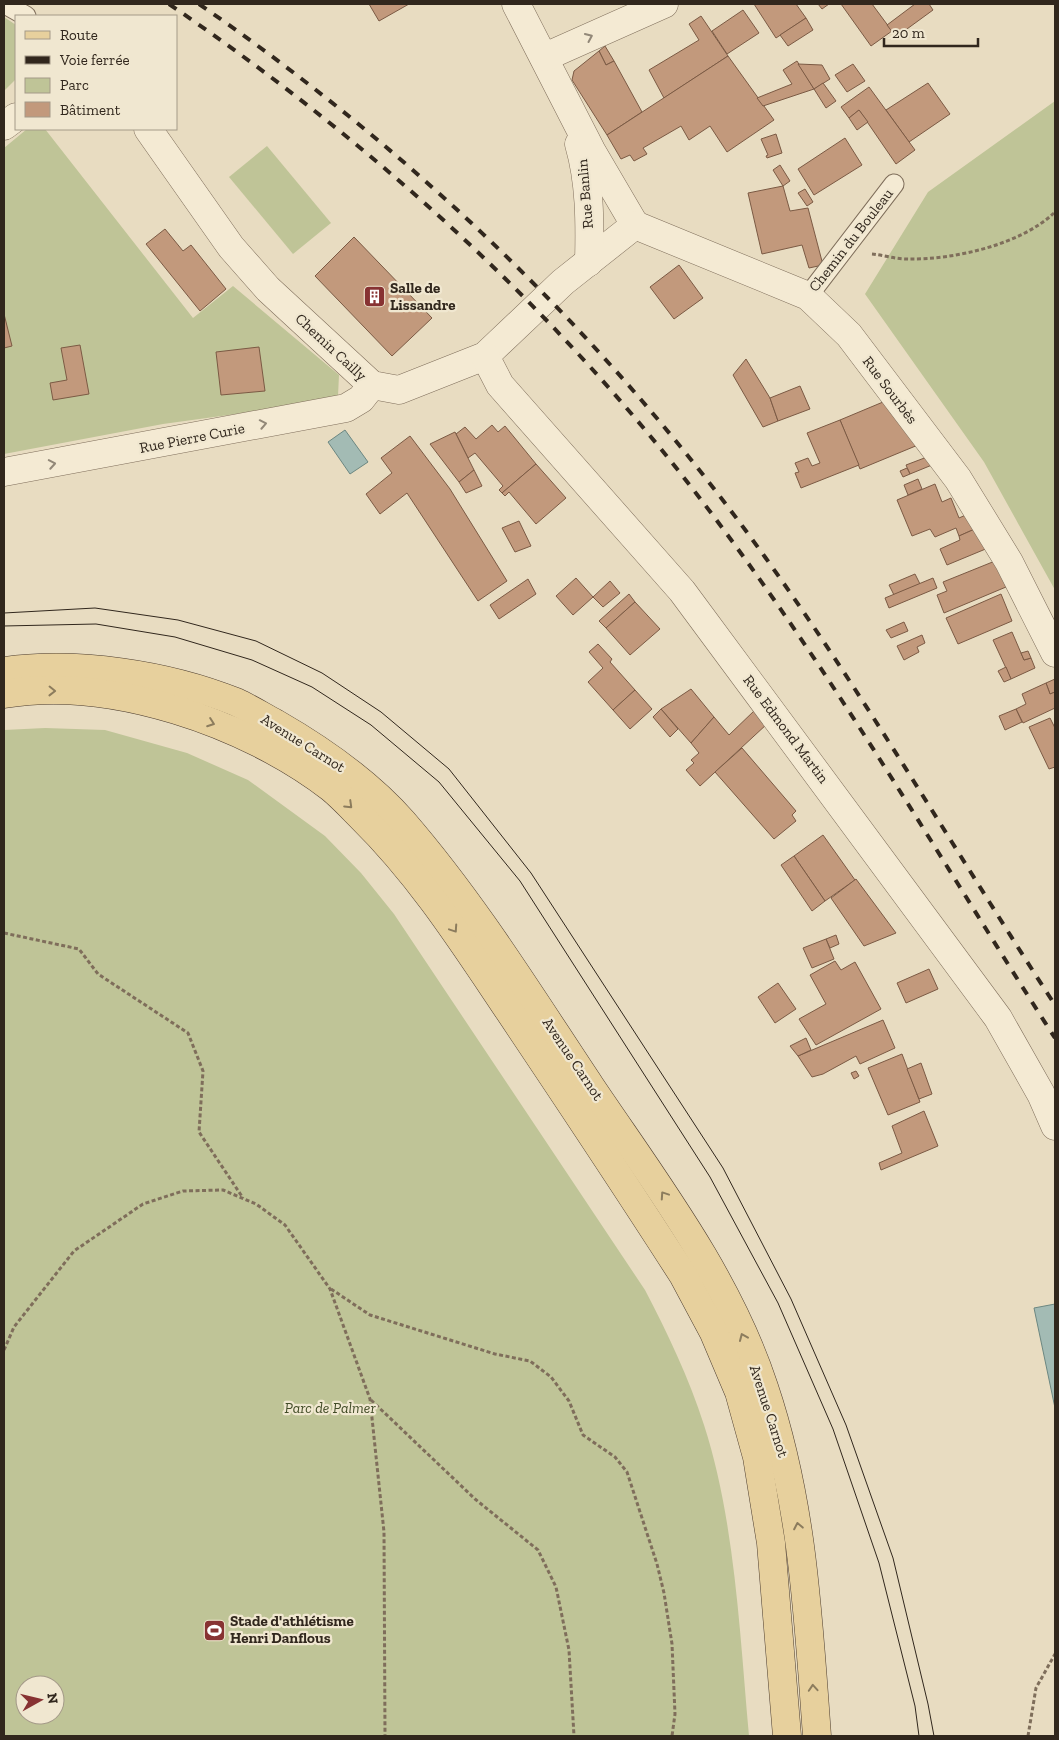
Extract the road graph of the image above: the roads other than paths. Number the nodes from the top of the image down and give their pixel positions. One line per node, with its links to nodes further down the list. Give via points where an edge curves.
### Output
1 (6, 4): 4 (lane)
2 (516, 4): 5 (street, Rue Banlin)
3 (664, 4): 5 (street, one-way to 3)
4 (24, 15)
5 (545, 57): 6 (street, Rue Banlin)
6 (566, 99): 11 (street, Rue Banlin, via 591,150); 12 (street, Rue Banlin, via 585,164)
7 (15, 118): 8 (street)
8 (4, 126)
9 (149, 130): 15 (street, Chemin Cailly, via 231,247 268,289)
10 (894, 184): 13 (lane, Chemin du Bouleau)
11 (635, 225): 12 (street, Chemin Cailly); 13 (street, Rue Sourbès)
12 (589, 262): 14 (street, Chemin Cailly, via 563,282)
13 (808, 296): 17 (street, Rue Sourbès, via 849,335 958,479 1009,562)
14 (485, 356): 15 (street, Chemin Cailly, via 399,390); 20 (street, Rue Edmond Martin, via 500,385 682,591 842,804 998,1018 1041,1094)
15 (372, 385): 16 (street, Rue Pierre Curie, one-way to 15, via 346,408 361,399)
16 (4, 472)
17 (1055, 653)
18 (4, 671): 22 (main road, Avenue Carnot, one-way to 18, via 800,1535 783,1449 763,1383 736,1320 672,1207 468,904 401,820 344,767 237,703 170,681 126,673 80,669)
19 (4, 694): 21 (main road, Avenue Carnot, one-way to 21, via 20,691 77,692 126,698 228,729 284,755 333,789 387,842 446,917 683,1275 714,1333 739,1392 756,1456 771,1543)
20 (1055, 1126)
21 (787, 1736)
22 (816, 1736)

